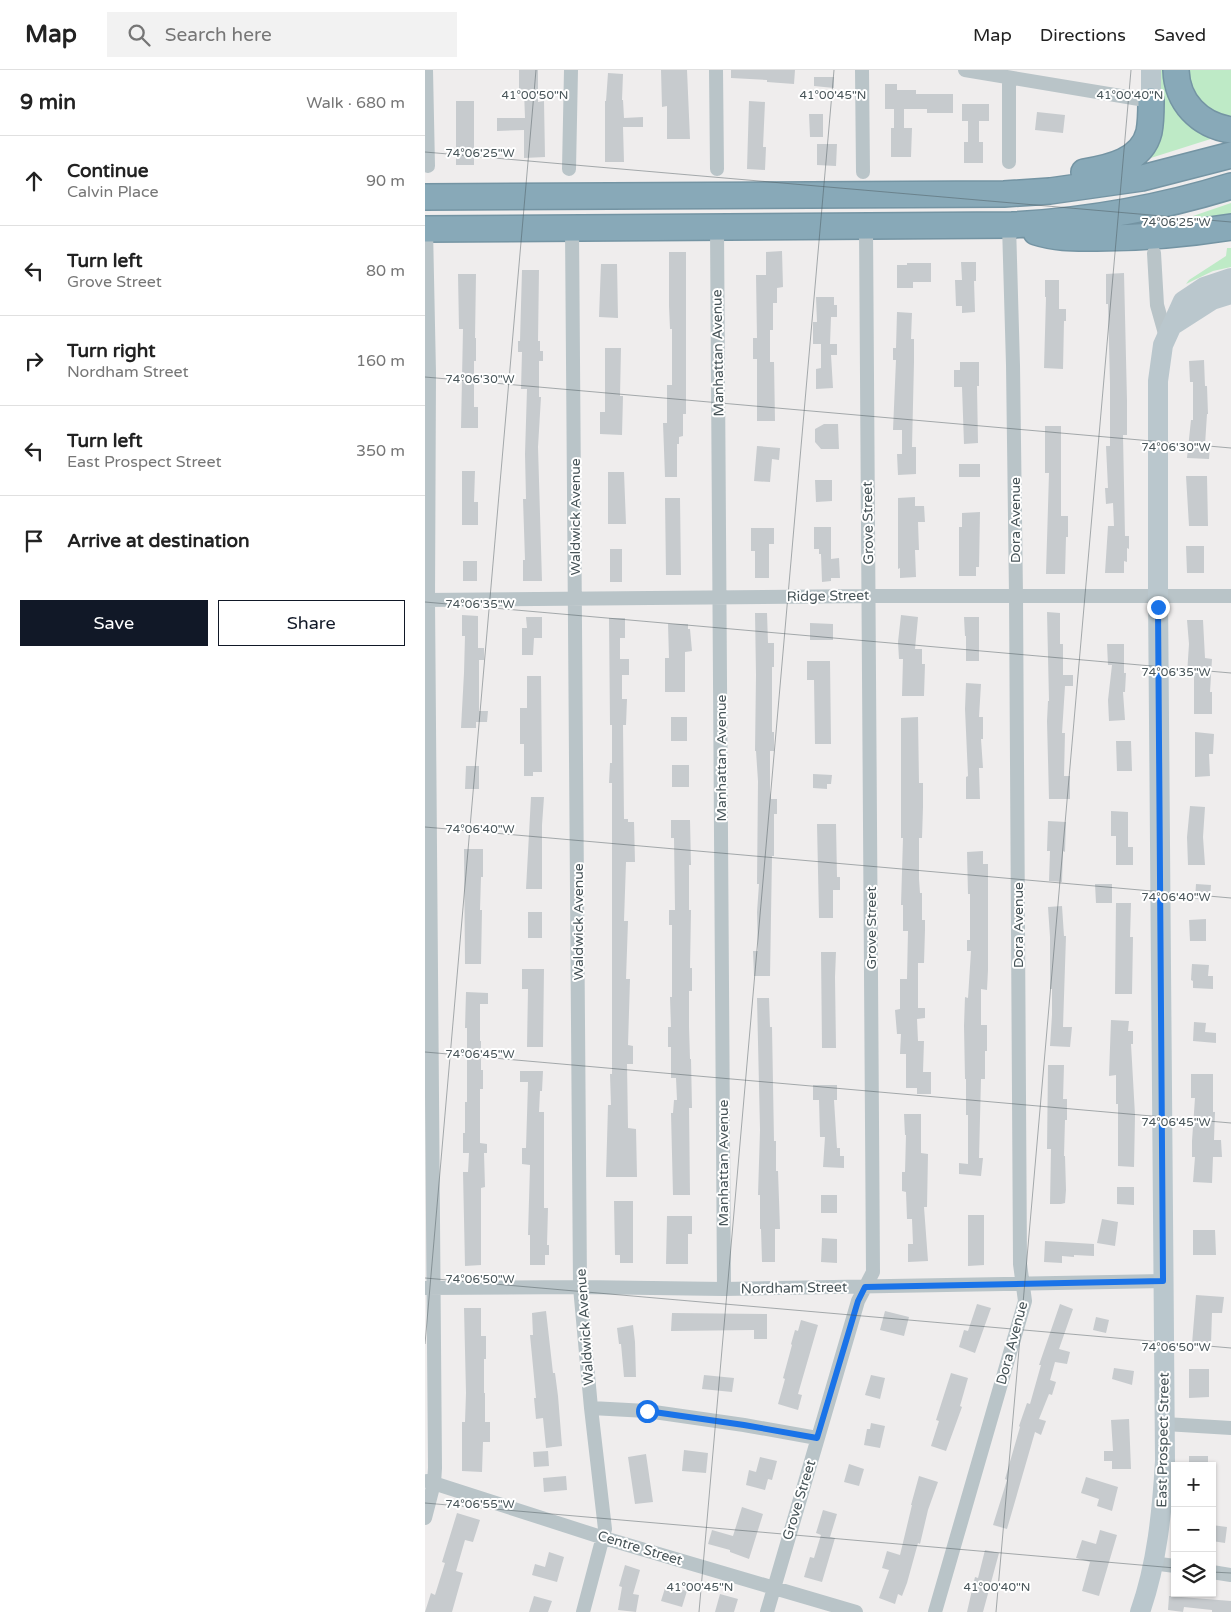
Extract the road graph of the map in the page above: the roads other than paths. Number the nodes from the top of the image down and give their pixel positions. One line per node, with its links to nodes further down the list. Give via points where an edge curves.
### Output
1 (426, 70): 13 (street)
2 (571, 70): 14 (street)
3 (716, 70): 15 (street)
4 (863, 70): 16 (street)
5 (965, 70): 8 (street)
6 (1151, 70): 9 (street)
7 (1175, 70): 10 (highway, via 1182,98 1194,114)
8 (1009, 78): 9 (street); 12 (street)
9 (1151, 101): 18 (highway, via 1146,140 1136,153 1119,164)
10 (1231, 130)
11 (1231, 155): 18 (highway, via 1096,186)
12 (1009, 162)
13 (428, 166)
14 (569, 169)
15 (717, 169)
16 (863, 172)
17 (1231, 186): 20 (highway, via 1189,199 1125,212)
18 (956, 195): 19 (highway)
19 (425, 197)
20 (1011, 225): 21 (highway); 22 (highway, via 1053,238 1146,236); 31 (street, Dora Avenue)
21 (865, 226): 24 (highway); 30 (street, Grove Street)
22 (1231, 226)
23 (572, 228): 24 (highway); 25 (highway); 35 (street, Waldwick Avenue)
24 (717, 228): 34 (street, Manhattan Avenue)
25 (425, 229): 36 (street, via 429,373)
26 (1155, 253): 29 (street, via 1156,299)
27 (1231, 278): 29 (street, East Prospect Street, via 1204,287 1183,301)
28 (1231, 294): 29 (street, via 1212,300)
29 (1169, 331): 32 (street, East Prospect Street, via 1159,362 1157,408)
30 (869, 596): 31 (street, Ridge Street); 34 (street, Ridge Street); 40 (street, Grove Street, via 873,1272)
31 (1016, 596): 32 (street, Ridge Street); 38 (street, Dora Avenue, via 1020,1264)
32 (1158, 596): 33 (street, Ridge Street); 37 (street, East Prospect Street)
33 (1231, 596)
34 (720, 598): 35 (street, Ridge Street); 42 (street, Manhattan Avenue)
35 (576, 599): 36 (street, Ridge Street); 39 (street, Waldwick Avenue)
36 (427, 600): 41 (street)
37 (1163, 1281): 38 (street, Nordham Street); 44 (street, East Prospect Street)
38 (1023, 1284): 40 (street, Nordham Street); 58 (street, Dora Avenue, via 1025,1301)
39 (580, 1287): 41 (street, Nordham Street); 42 (street, Nordham Street); 43 (street, Waldwick Avenue)
40 (865, 1287): 42 (street, Nordham Street); 46 (street, Grove Street)
41 (429, 1288): 47 (street)
42 (724, 1290)
43 (591, 1408): 46 (street, via 647,1411); 49 (street, Waldwick Avenue)
44 (1165, 1424): 45 (street); 50 (street, East Prospect Street, via 1162,1507)
45 (1231, 1428)
46 (817, 1438): 54 (street, Grove Street)
47 (429, 1481): 48 (street); 49 (street, Centre Street)
48 (425, 1518)
49 (604, 1538): 54 (street, Centre Street); 55 (street, Waldwick Avenue)
50 (1152, 1563): 51 (street); 59 (street, East Prospect Street)
51 (1171, 1565)
52 (1216, 1573): 53 (street)
53 (1231, 1575)
54 (774, 1588): 56 (street, Grove Street); 57 (street, Centre Street)
55 (583, 1612)
56 (767, 1612)
57 (856, 1612)
58 (935, 1612)
59 (1140, 1612)

